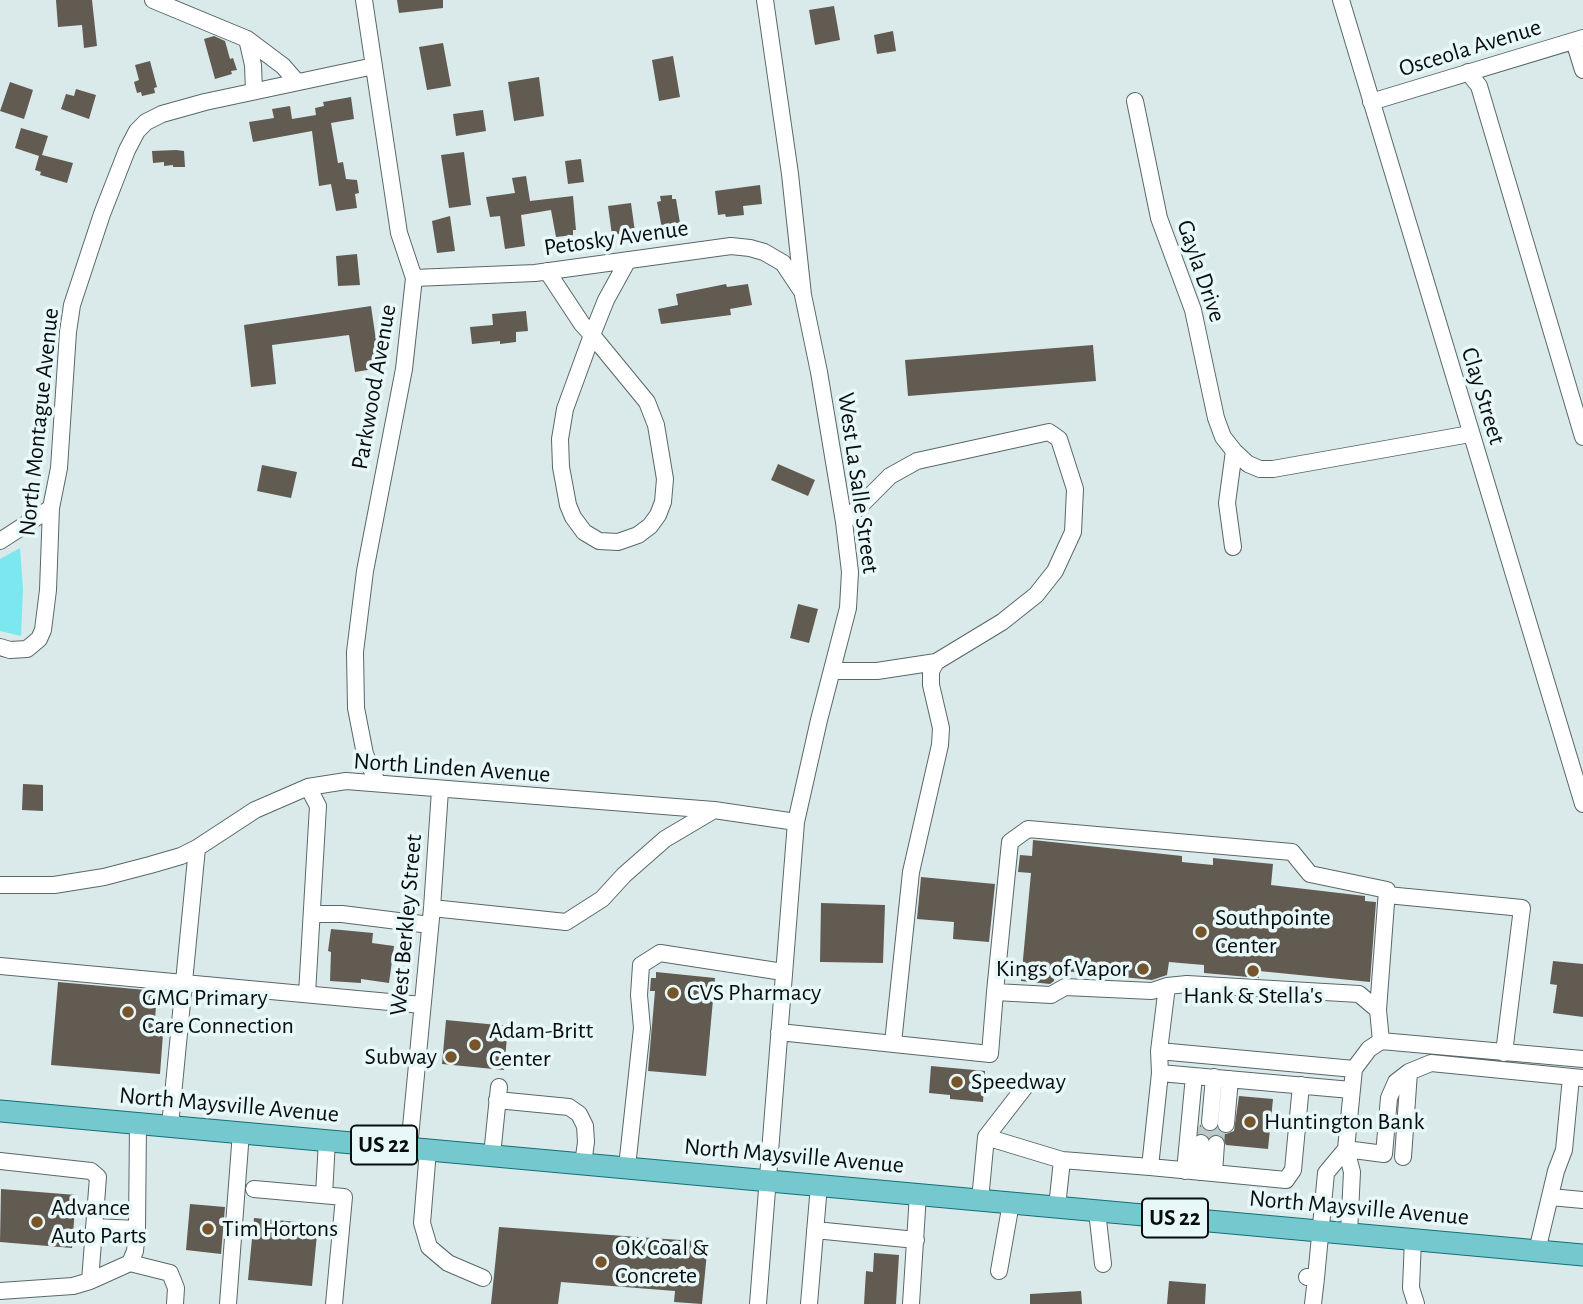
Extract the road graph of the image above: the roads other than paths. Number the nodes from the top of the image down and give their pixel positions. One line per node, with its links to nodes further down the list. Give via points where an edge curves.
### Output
1 (153, 0): 5 (street)
2 (364, 0): 7 (street, Parkwood Avenue)
3 (765, 0): 17 (street, West La Salle Street)
4 (1341, 0): 13 (street, Clay Street)
5 (247, 39): 10 (street); 11 (street)
6 (1579, 40): 8 (street); 9 (street, Osceola Avenue)
7 (374, 66): 10 (street, North Montague Avenue); 16 (street, Parkwood Avenue, via 399,233)
8 (1583, 70)
9 (1468, 72): 13 (street, Osceola Avenue); 20 (street, via 1479,86)
10 (297, 82): 11 (street, North Montague Avenue)
11 (254, 91): 22 (street, North Montague Avenue, via 162,114 137,131 127,150 72,305 59,468)
12 (1135, 101): 21 (street, Gayla Drive, via 1159,218 1193,310 1216,418)
13 (1371, 102): 19 (street, Clay Street)
14 (628, 260): 15 (street, Petosky Avenue); 17 (street, Petosky Avenue, via 750,247 783,264); 18 (street)
15 (547, 271): 16 (street, Petosky Avenue); 18 (street)
16 (414, 278): 29 (street, Parkwood Avenue, via 404,369 365,571 355,652 356,708 365,754)
17 (803, 295): 23 (street, West La Salle Street)
18 (592, 335): 18 (street, via 647,402 656,425 665,479 663,502 654,520 638,535 618,542 599,541 584,532 568,505 561,467 559,439 565,409)
19 (1470, 434): 21 (street, Gayla Drive, via 1273,469 1248,464); 32 (street, Clay Street)
20 (1583, 437)
21 (1234, 451): 25 (street, via 1227,503)
22 (51, 508): 24 (street); 26 (street, North Montague Avenue, via 43,630 27,649)
23 (844, 522): 27 (street, via 890,476 918,461 1049,432 1059,439 1075,489 1073,531 1055,570 1036,595 1002,622); 28 (street, West La Salle Street, via 850,572 848,608)
24 (0, 541)
25 (1233, 547)
26 (0, 647)
27 (936, 662): 28 (street, via 877,671); 51 (street, via 931,685 941,728 940,745 911,872)
28 (833, 671): 34 (street, West La Salle Street)
29 (377, 782): 30 (street, North Linden Avenue); 31 (street, North Linden Avenue)
30 (308, 787): 35 (street, North Linden Avenue, via 256,810); 39 (street, via 318,806)
31 (440, 790): 33 (street, North Linden Avenue); 38 (street, West Berkley Street)
32 (1583, 804)
33 (714, 810): 34 (street, North Linden Avenue); 38 (street, via 665,839 602,899 566,922)
34 (796, 822): 42 (street, West La Salle Street)
35 (197, 848): 36 (street, North Linden Avenue, via 95,879 34,887); 43 (street)
36 (0, 885)
37 (1387, 895): 45 (street, via 1387,890 1310,874 1292,852 1028,829 1010,842); 48 (street); 53 (street, via 1522,908)
38 (432, 908): 40 (street, West Berkley Street)
39 (312, 914): 40 (street); 46 (street)
40 (430, 925): 47 (street, West Berkley Street)
41 (0, 966): 43 (street)
42 (783, 972): 49 (street, West La Salle Street); 76 (street, via 660,953 642,965 642,1028)
43 (185, 983): 46 (street); 65 (street)
44 (1167, 986): 45 (street, via 1152,991 1065,987 1051,995); 48 (street, via 1359,994); 52 (street)
45 (995, 992): 51 (street, via 990,1054)
46 (307, 993): 47 (street)
47 (422, 1005): 69 (street, West Berkley Street)
48 (1378, 1010): 50 (street)
49 (779, 1032): 51 (street); 79 (street, West La Salle Street)
50 (1381, 1041): 53 (street); 55 (street)
51 (893, 1043)
52 (1159, 1051): 55 (street); 56 (street)
53 (1504, 1053): 54 (street)
54 (1583, 1059)
55 (1354, 1069): 62 (street)
56 (1160, 1073): 58 (street); 77 (street)
57 (1409, 1073): 59 (street, via 1431,1063); 70 (street, via 1396,1083 1389,1098 1384,1154); 72 (street)
58 (1213, 1077): 58 (street, via 1214,1123); 60 (street); 78 (street)
59 (1577, 1077): 84 (street)
60 (1301, 1085): 62 (street); 78 (street, via 1293,1170 1286,1180)
61 (1024, 1088): 67 (street)
62 (1351, 1090): 70 (street)
63 (0, 1111): 64 (main road, North Maysville Avenue / US 22)
64 (138, 1123): 65 (main road, North Maysville Avenue / US 22); 91 (street)
65 (170, 1126): 66 (main road, North Maysville Avenue / US 22)
66 (241, 1132): 68 (main road, North Maysville Avenue / US 22); 106 (street)
67 (986, 1137): 73 (street); 85 (street)
68 (327, 1140): 69 (main road, North Maysville Avenue / US 22); 83 (street)
69 (419, 1149): 71 (main road, North Maysville Avenue / US 22); 102 (street, West Berkley Street, via 422,1223 429,1247 448,1263)
70 (1346, 1149): 93 (street, via 1326,1173); 94 (street, via 1352,1172)
71 (492, 1155): 75 (main road, North Maysville Avenue / US 22); 75 (street, via 498,1093 569,1107 579,1114 585,1126)
72 (1402, 1157)
73 (1062, 1160): 77 (street); 88 (street)
74 (0, 1161): 90 (street, via 91,1171 98,1177)
75 (583, 1164): 76 (main road, North Maysville Avenue / US 22)
76 (627, 1167): 79 (main road, North Maysville Avenue / US 22)
77 (1150, 1167): 78 (street)
78 (1205, 1172): 78 (street, via 1213,1143)
79 (767, 1180): 80 (main road, North Maysville Avenue / US 22); 108 (street, West La Salle Street)
80 (819, 1185): 82 (main road, North Maysville Avenue / US 22); 92 (street)
81 (254, 1189): 83 (street)
82 (918, 1194): 85 (main road, North Maysville Avenue / US 22); 96 (street)
83 (324, 1195): 107 (street, via 344,1197)
84 (1550, 1197): 86 (street); 97 (street)
85 (980, 1200): 87 (main road, North Maysville Avenue / US 22)
86 (1583, 1200)
87 (1011, 1203): 88 (main road, North Maysville Avenue / US 22); 101 (street)
88 (1056, 1207): 89 (main road, North Maysville Avenue / US 22)
89 (1097, 1211): 93 (main road, North Maysville Avenue / US 22); 100 (street)
90 (94, 1227): 91 (street); 103 (street)
91 (137, 1229): 99 (street)
92 (815, 1230): 96 (street); 109 (street)
93 (1321, 1230): 94 (main road, North Maysville Avenue / US 22); 112 (street, via 1311,1277)
94 (1349, 1233): 95 (main road, North Maysville Avenue / US 22)
95 (1413, 1239): 97 (main road, North Maysville Avenue / US 22); 113 (street, via 1411,1287)
96 (911, 1240): 110 (street); 111 (street)
97 (1537, 1251): 98 (main road, North Maysville Avenue / US 22)
98 (1583, 1255)
99 (130, 1263): 103 (street); 105 (street, via 170,1273 176,1288)
100 (1102, 1264)
101 (999, 1271)
102 (483, 1278)
103 (90, 1281): 104 (street)
104 (0, 1291)
105 (175, 1304)
106 (228, 1304)
107 (334, 1304)
108 (758, 1304)
109 (809, 1304)
110 (900, 1304)
111 (911, 1304)
112 (1313, 1304)
113 (1416, 1304)

